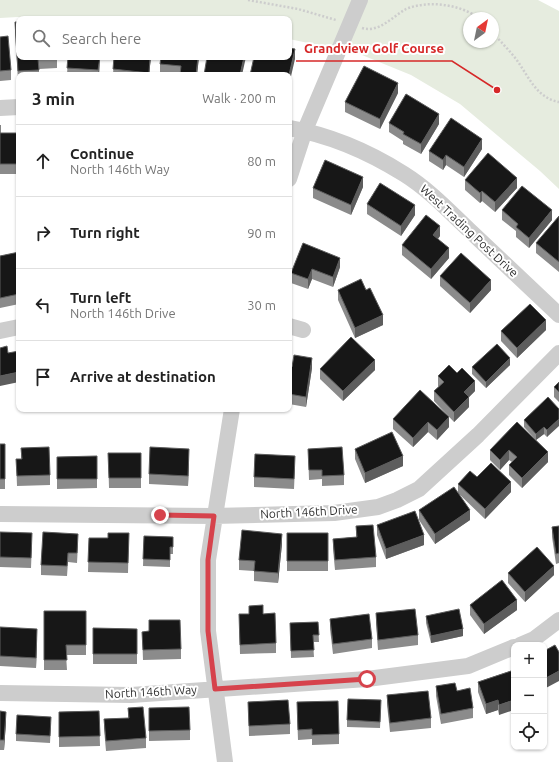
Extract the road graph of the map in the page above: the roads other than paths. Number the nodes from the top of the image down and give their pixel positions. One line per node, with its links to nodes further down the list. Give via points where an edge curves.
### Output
1 (360, 0): 5 (street)
2 (16, 107): 3 (street)
3 (0, 108)
4 (292, 128): 5 (street, West Trading Post Drive)
5 (305, 130): 6 (street); 7 (street, West Trading Post Drive, via 373,156 405,174 431,194)
6 (292, 170)
7 (559, 315)
8 (16, 328): 9 (street)
9 (0, 331)
10 (559, 353): 13 (street, North 146th Drive, via 478,435 419,489 398,500 378,507 334,514)
11 (231, 412): 13 (street)
12 (0, 514): 13 (street, North 146th Drive)
13 (214, 516): 17 (street, via 208,568 208,631)
14 (559, 620): 15 (street)
15 (527, 642)
16 (511, 649): 17 (street, North 146th Way, via 468,666 367,679)
17 (215, 689): 18 (street, North 146th Way, via 131,695); 19 (street)
18 (0, 693)
19 (225, 762)

